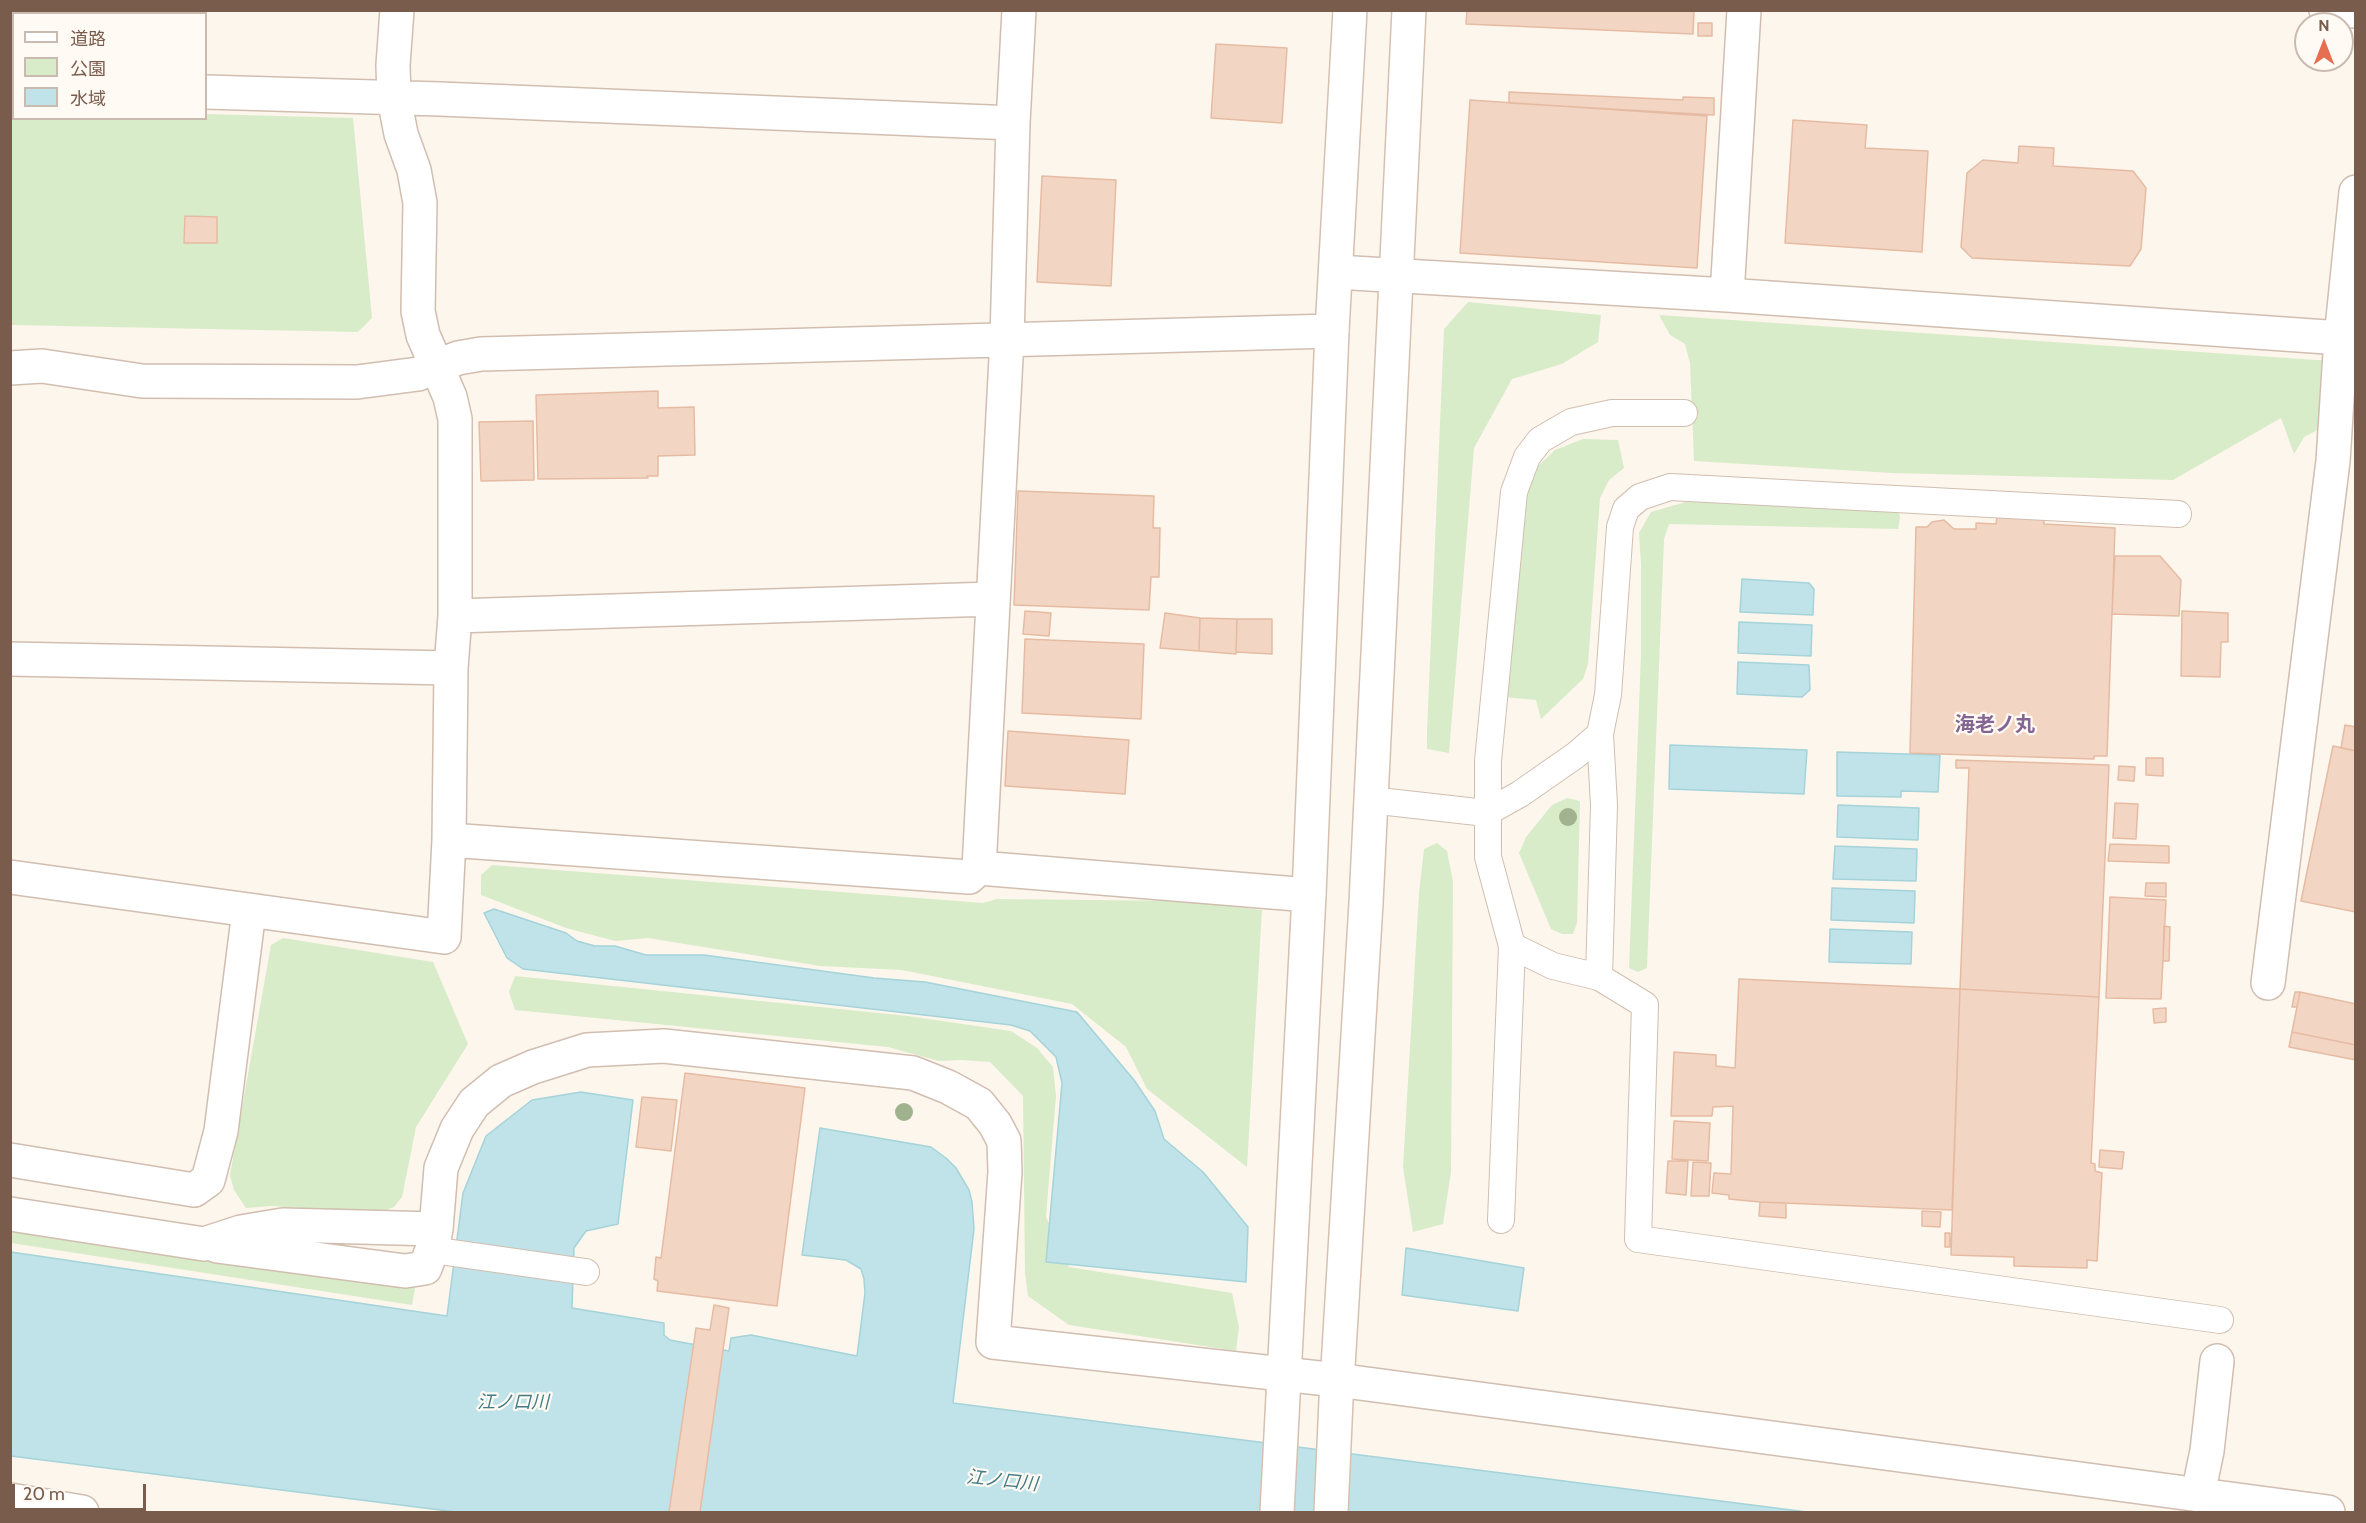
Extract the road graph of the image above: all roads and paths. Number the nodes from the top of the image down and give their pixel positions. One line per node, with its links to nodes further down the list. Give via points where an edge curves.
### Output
1 (397, 10): 9 (street)
2 (1019, 10): 10 (street)
3 (1350, 10): 12 (street)
4 (1409, 10): 13 (street)
5 (1744, 10): 14 (street)
6 (2326, 10): 7 (street)
7 (2355, 11)
8 (207, 92): 9 (street)
9 (394, 98): 10 (street); 18 (street, via 420,203 418,311)
10 (1013, 123): 17 (street)
11 (2355, 192): 16 (street)
12 (1336, 272): 13 (street); 15 (street)
13 (1395, 274): 14 (street); 27 (street)
14 (1727, 295): 16 (street)
15 (1332, 331): 17 (street); 32 (street)
16 (2341, 338): 36 (street, via 2333,461)
17 (1007, 339): 18 (street, via 481,354); 22 (street)
18 (435, 367): 19 (street, via 418,374 357,382 142,381 42,366); 23 (street, via 450,397 455,419)
19 (10, 368)
20 (1684, 413): 28 (lane, via 1612,413 1571,422 1540,440 1527,457 1514,492)
21 (2178, 514): 26 (lane, via 1670,487 1640,497 1626,509 1620,527 1608,695)
22 (992, 599): 23 (street); 30 (street)
23 (455, 616): 25 (street)
24 (10, 659): 25 (street)
25 (451, 668): 29 (street)
26 (1600, 734): 28 (lane, via 1520,794); 35 (lane, via 1604,805)
27 (1370, 800): 28 (lane); 45 (street)
28 (1486, 813): 34 (lane, via 1488,857)
29 (449, 840): 30 (street, via 969,877); 33 (street, via 444,937)
30 (979, 868): 32 (street)
31 (10, 877): 33 (street)
32 (1310, 895): 44 (street)
33 (249, 911): 37 (street, via 220,1131 208,1180 194,1190)
34 (1512, 946): 35 (lane, via 1553,966); 39 (lane)
35 (1599, 977): 42 (lane, via 1645,1005 1638,1239)
36 (2268, 983)
37 (10, 1160)
38 (10, 1214): 40 (street, via 204,1244 241,1232 283,1225)
39 (1501, 1220)
40 (438, 1244): 41 (lane); 44 (street, via 441,1168 457,1129 474,1103 501,1081 533,1066 587,1050 664,1046 913,1073 979,1104 1004,1142 993,1342)
41 (586, 1272)
42 (2220, 1320)
43 (2217, 1361): 46 (street)
44 (1283, 1384): 45 (street); 49 (street)
45 (1336, 1390): 46 (street); 50 (street)
46 (2198, 1494): 51 (street)
47 (10, 1500): 48 (street)
48 (82, 1512)
49 (1277, 1512)
50 (1331, 1512)
51 (2328, 1512)

